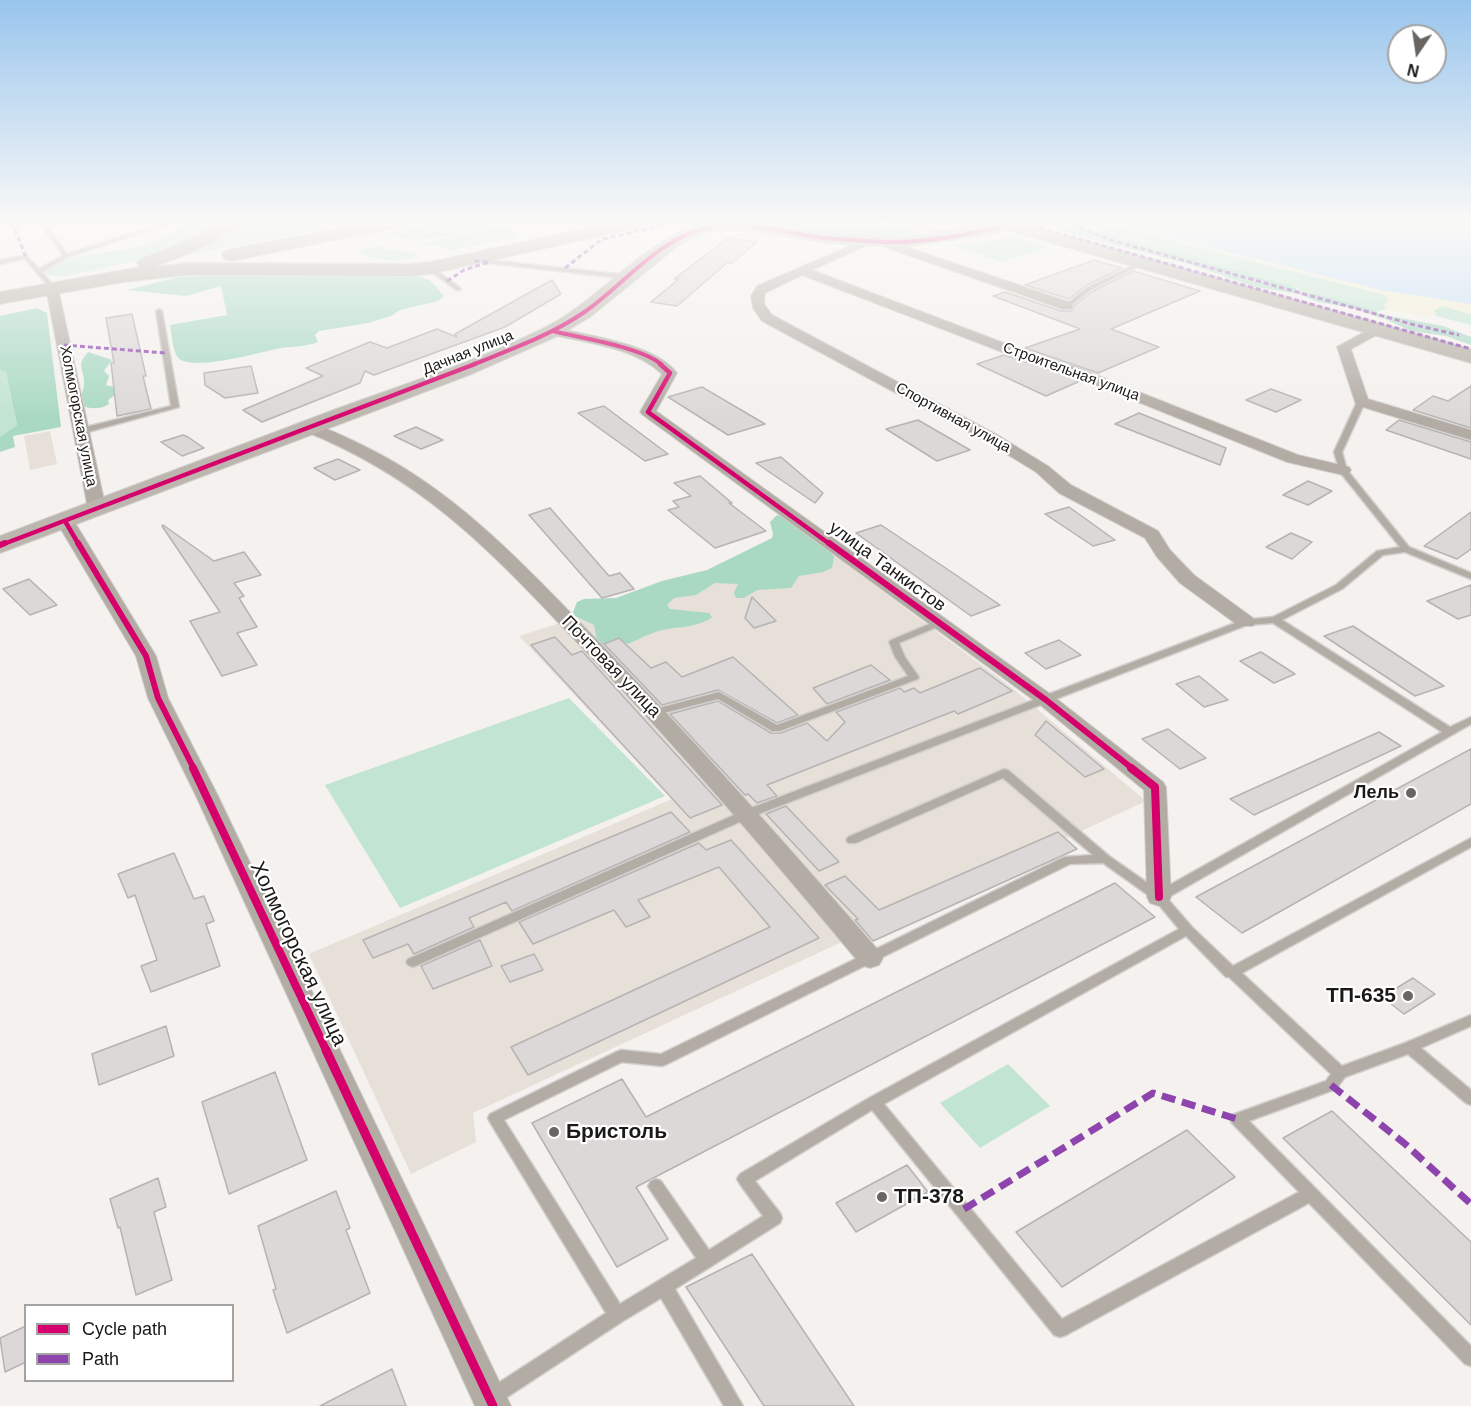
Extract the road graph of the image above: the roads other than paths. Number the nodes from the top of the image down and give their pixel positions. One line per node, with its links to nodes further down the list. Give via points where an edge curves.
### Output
1 (52, 288): 8 (main road); 16 (street, Холмогорская улица)
2 (615, 288): 12 (street, Дачная улица)
3 (764, 288): 25 (street, Спортивная улица, via 757,293 767,318 993,439 1042,469 1065,489 1152,535 1187,579)
4 (846, 288): 18 (street, Строительная улица, via 1066,368 1293,459)
5 (1012, 288): 9 (street)
6 (1091, 288): 9 (lane)
7 (1230, 288): 11 (main road)
8 (0, 298)
9 (1067, 306)
10 (159, 311): 16 (lane, via 175,407)
11 (1377, 329): 13 (main road); 14 (street, via 1344,347)
12 (553, 331): 15 (street, Дачная улица); 26 (street, улица Танкистов, via 656,360 670,373 648,412)
13 (1471, 356)
14 (1361, 402): 17 (street); 18 (lane, via 1338,452)
15 (309, 428): 19 (street, Дачная улица); 28 (street, Почтовая улица, via 378,458 425,488 476,529)
16 (81, 431): 19 (street, Холмогорская улица)
17 (1471, 435)
18 (1343, 470): 22 (lane)
19 (97, 509): 20 (street, Дачная улица)
20 (65, 521): 21 (street, Дачная улица); 51 (street, Холмогорская улица, via 146,656 158,699)
21 (0, 545)
22 (1406, 549): 23 (lane); 24 (lane, via 1380,553 1339,587)
23 (1471, 576)
24 (1275, 620): 25 (lane); 30 (lane)
25 (1246, 622): 27 (lane)
26 (939, 623): 27 (street, улица Танкистов); 28 (lane, via 894,642 914,677 776,729 719,695)
27 (1046, 700): 31 (lane); 35 (street, улица Танкистов, via 1155,787)
28 (656, 712): 31 (street, Почтовая улица)
29 (1471, 720): 30 (lane)
30 (1450, 732): 35 (lane)
31 (747, 814): 37 (street, Почтовая улица); 38 (lane)
32 (852, 840): 34 (lane, via 1004,773)
33 (1471, 842): 39 (lane)
34 (1105, 859): 35 (lane); 37 (lane, via 1068,860)
35 (1159, 897): 36 (lane)
36 (1187, 930): 39 (lane); 44 (lane)
37 (870, 958): 49 (lane, via 662,1060 621,1056 495,1118)
38 (413, 962)
39 (1231, 973): 42 (lane)
40 (1471, 1020): 41 (lane)
41 (1410, 1047): 42 (lane); 43 (lane)
42 (1340, 1073): 46 (lane, via 1331,1085 1237,1119)
43 (1471, 1099)
44 (874, 1102): 46 (lane, via 1060,1329); 47 (lane, via 745,1179 774,1218)
45 (656, 1186): 47 (lane)
46 (1310, 1194): 50 (lane)
47 (706, 1261): 48 (lane)
48 (664, 1287): 49 (lane); 52 (lane)
49 (617, 1315): 51 (lane)
50 (1471, 1358)
51 (492, 1402)
52 (734, 1406)

